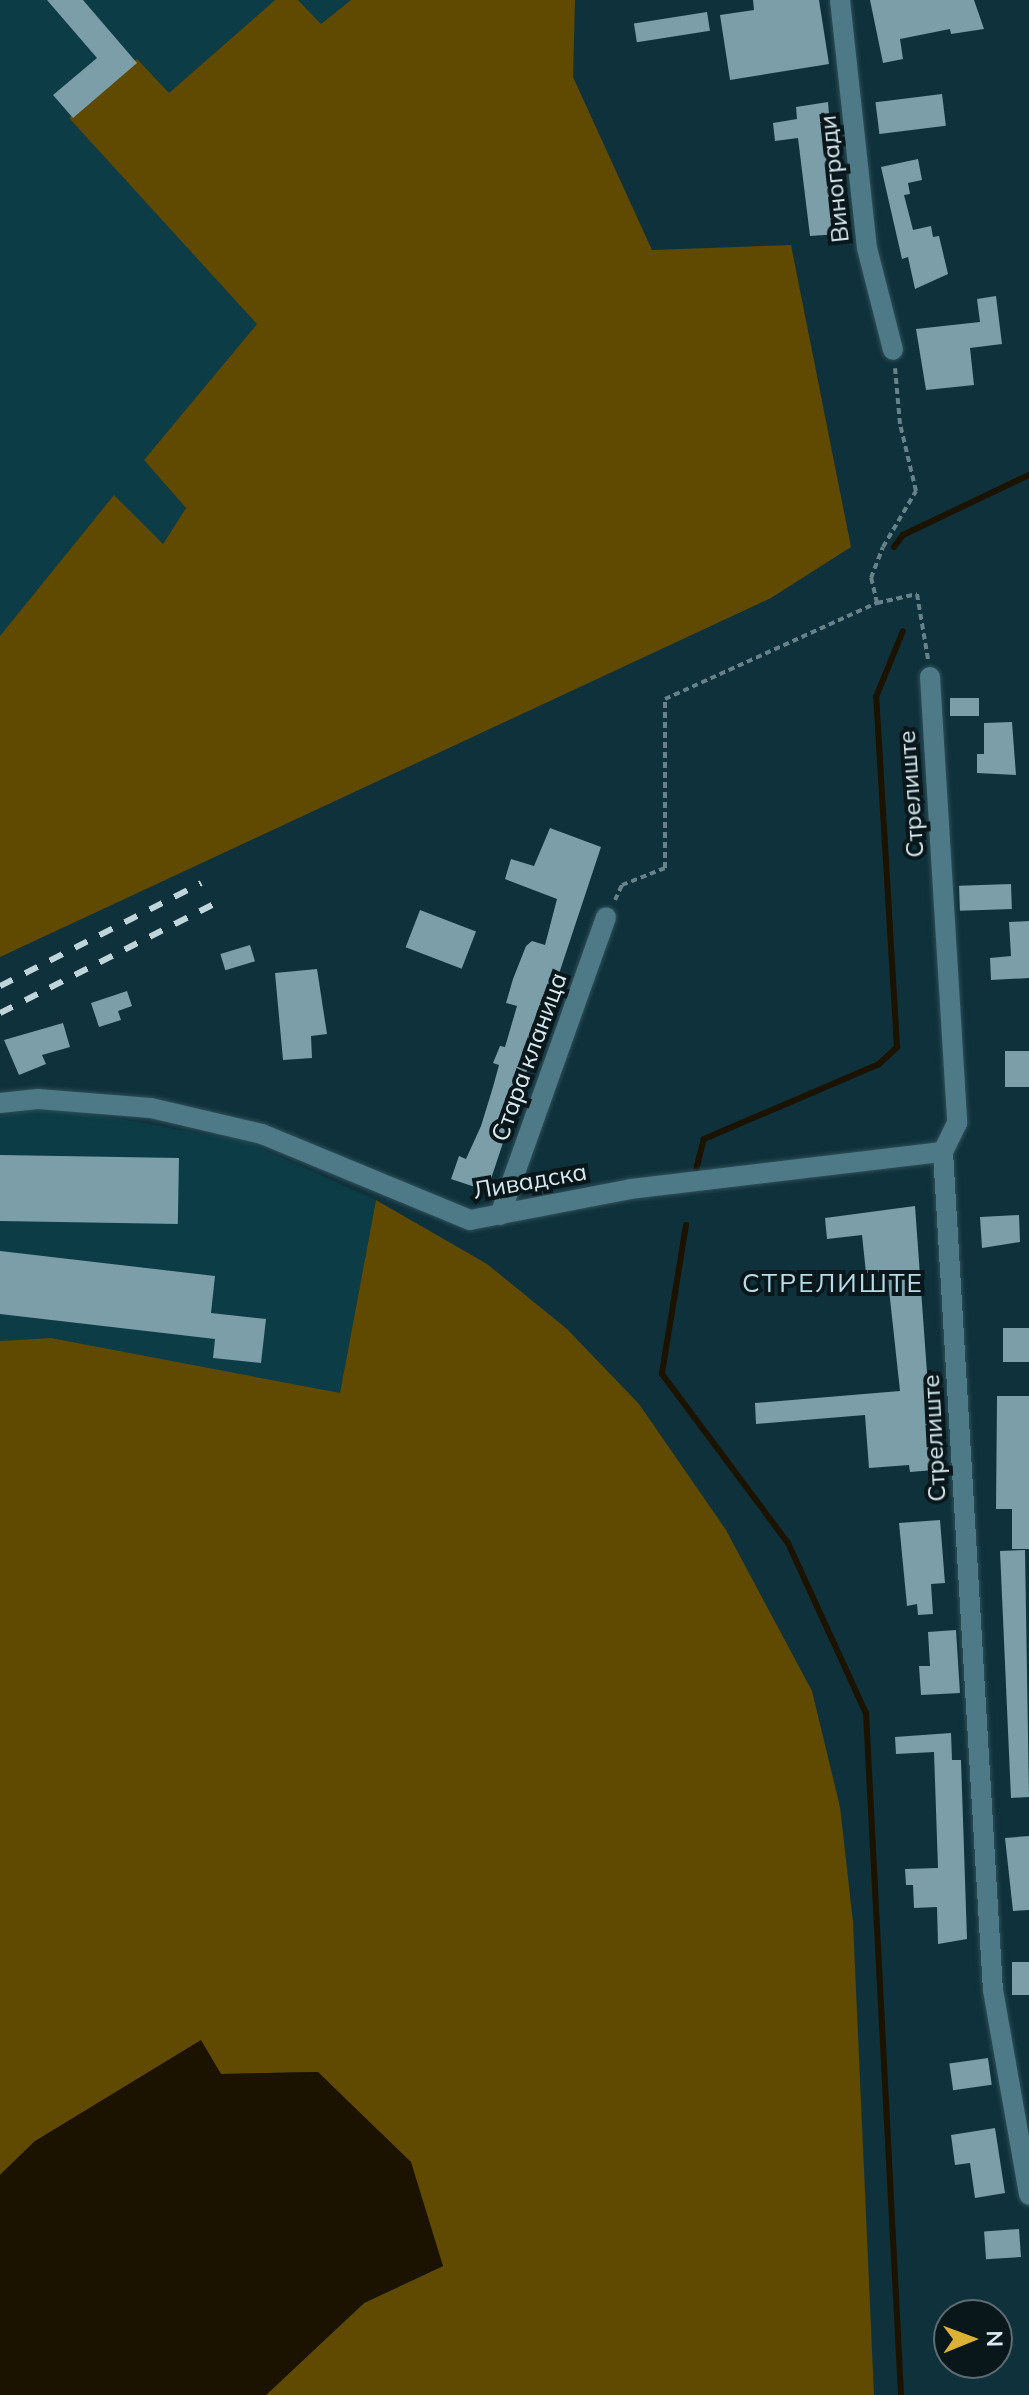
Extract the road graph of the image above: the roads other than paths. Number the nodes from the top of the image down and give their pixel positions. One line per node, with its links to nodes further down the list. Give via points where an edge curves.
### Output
1 (840, 0): 2 (street, Виногради, via 867,248)
2 (893, 350)
3 (930, 677): 6 (street, Стрелиште, via 957,1123)
4 (606, 917): 7 (street, Стара кланица)
5 (0, 1103): 7 (street, Ливадска, via 38,1099 151,1108 262,1134 470,1220)
6 (943, 1152): 7 (street, Ливадска, via 631,1189); 8 (street, Стрелиште, via 993,1990)
7 (500, 1215)
8 (1029, 2195)

